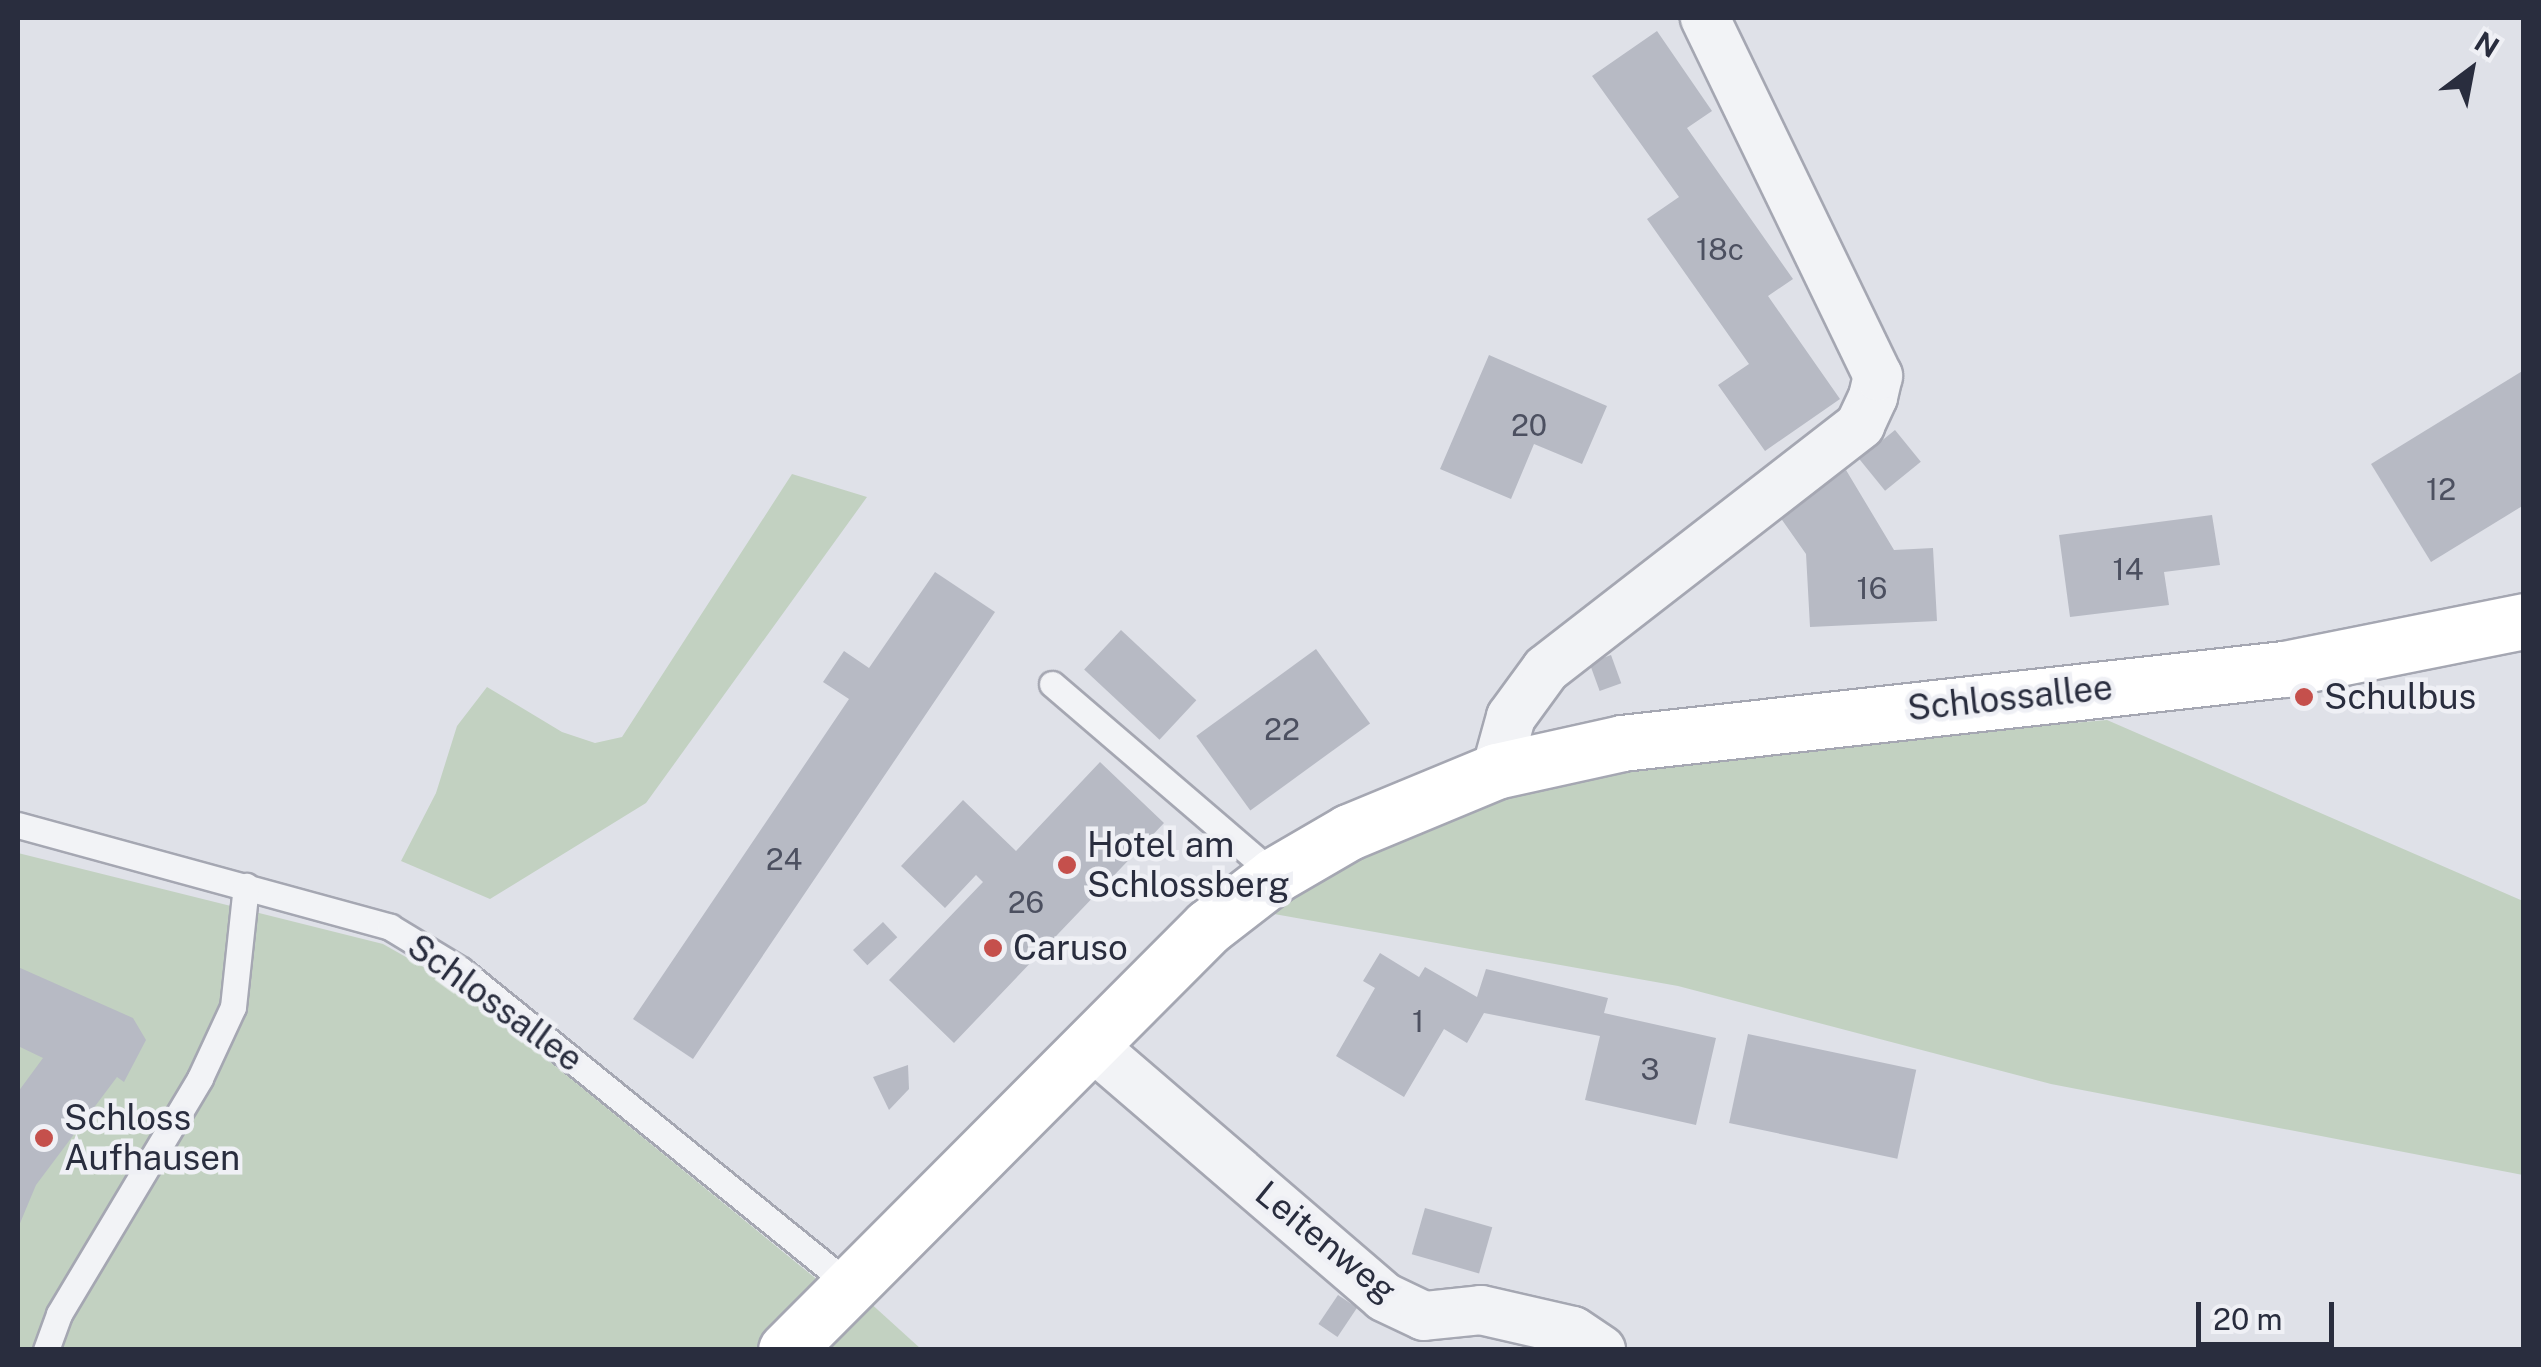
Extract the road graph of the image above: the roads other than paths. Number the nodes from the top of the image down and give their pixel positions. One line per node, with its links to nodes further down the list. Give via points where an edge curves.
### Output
1 (1705, 18): 4 (street, via 1878,376 1873,398 1860,425 1546,669 1511,717)
2 (2524, 620): 4 (main road, Schlossallee, via 2284,670 1756,724 1622,743)
3 (1052, 684): 6 (lane)
4 (1496, 772): 6 (main road, Schlossallee, via 1349,832)
5 (18, 825): 7 (lane, Schlossallee)
6 (1275, 875): 8 (main road, Schlossallee, via 1208,927)
7 (246, 886): 9 (lane, Schlossallee, via 390,928 460,970); 10 (lane, via 233,1007 200,1078 59,1314)
8 (1089, 1043): 9 (main road, Schlossallee); 12 (street, Leitenweg, via 1384,1297 1424,1316 1481,1310 1573,1331)
9 (852, 1286): 11 (main road, Schlossallee)
10 (46, 1350)
11 (786, 1350)
12 (1601, 1350)

